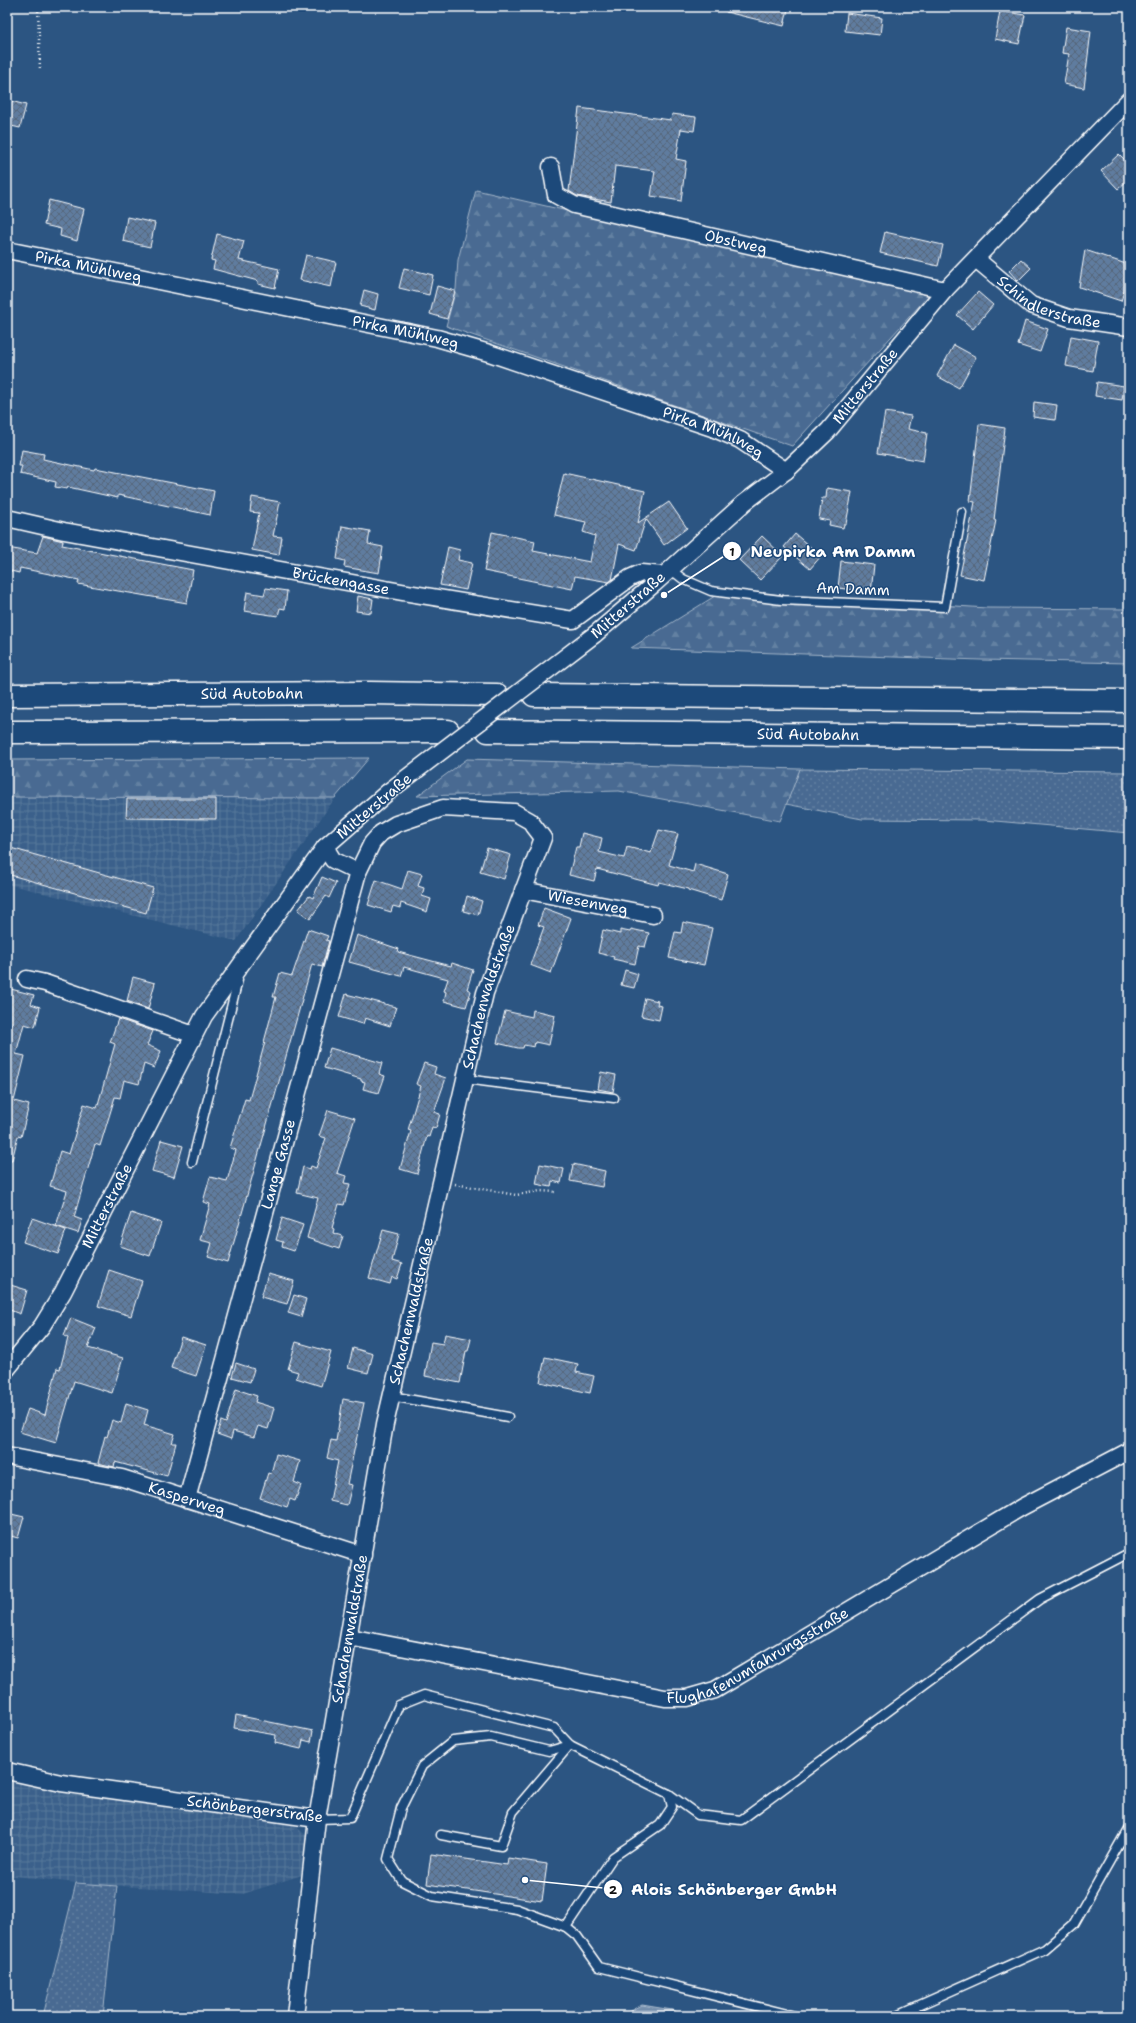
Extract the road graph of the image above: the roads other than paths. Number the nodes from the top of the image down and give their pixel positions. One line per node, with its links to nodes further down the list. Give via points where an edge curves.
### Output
1 (1129, 100): 4 (street, Mitterstraße)
2 (551, 167): 5 (street, Obstweg, via 556,195 574,205)
3 (7, 250): 7 (street, Pirka Mühlweg, via 437,338 712,428 740,440)
4 (976, 259): 5 (street, Mitterstraße); 6 (street, Schindlerstraße, via 1030,305 1069,318)
5 (945, 290): 7 (street, Mitterstraße, via 828,431)
6 (1129, 327)
7 (786, 471): 10 (street, Mitterstraße, via 744,503)
8 (962, 512): 10 (lane, Am Damm, via 945,607 782,600 711,591)
9 (7, 518): 10 (street, Brückengasse, via 71,532 573,620 630,578 641,573)
10 (666, 572): 19 (street, Mitterstraße, bridge, via 594,635 388,792)
11 (7, 695): 12 (highway, Süd Autobahn)
12 (496, 695)
13 (534, 695): 14 (highway)
14 (1129, 701)
15 (488, 731): 18 (highway, Süd Autobahn)
16 (7, 732): 17 (highway)
17 (448, 732)
18 (1129, 738)
19 (325, 847): 20 (street, via 333,860); 23 (street, Mitterstraße)
20 (358, 872): 21 (street, Schachenwaldstraße, via 372,843 381,833 396,824 443,808 514,812 530,821 543,838); 34 (street, Lange Gasse)
21 (523, 890): 22 (street, Wiesenweg); 26 (street, Schachenwaldstraße, via 485,993)
22 (653, 915)
23 (234, 974): 25 (street, Mitterstraße, via 204,1016); 28 (lane, via 238,980)
24 (27, 979): 25 (street, via 46,983)
25 (194, 1035): 29 (street, Mitterstraße, via 63,1292 42,1326)
26 (465, 1079): 27 (lane); 30 (street, Schachenwaldstraße)
27 (614, 1098)
28 (192, 1162)
29 (7, 1369)
30 (391, 1396): 31 (lane); 36 (street, Schachenwaldstraße)
31 (508, 1417)
32 (1129, 1451): 37 (street, Flughafenumfahrungsstraße, via 1022,1507 715,1690 687,1698 665,1698)
33 (7, 1456): 34 (street, Kasperweg, via 122,1478)
34 (187, 1499): 36 (street, Kasperweg)
35 (1129, 1553): 40 (lane, via 1040,1599 741,1820 698,1815)
36 (363, 1555): 37 (street, Schachenwaldstraße)
37 (349, 1636): 41 (street, Schachenwaldstraße)
38 (570, 1745): 40 (lane); 41 (lane, Schönbergerstraße, via 554,1728 424,1695 399,1705 350,1818); 43 (lane, via 513,1812 501,1846); 44 (lane, via 549,1751 491,1737 453,1741 422,1766 401,1808 388,1859 402,1881 432,1896 517,1909)
39 (7, 1771): 41 (street, Schönbergerstraße, via 62,1783)
40 (669, 1794): 44 (lane, via 672,1807 660,1825 613,1857)
41 (317, 1819): 45 (street, Schachenwaldstraße)
42 (1129, 1827): 47 (lane, via 1074,1924 1045,1949)
43 (441, 1835)
44 (566, 1927): 46 (lane, via 577,1936 599,1967)
45 (295, 2016)
46 (794, 2016)
47 (895, 2016)

